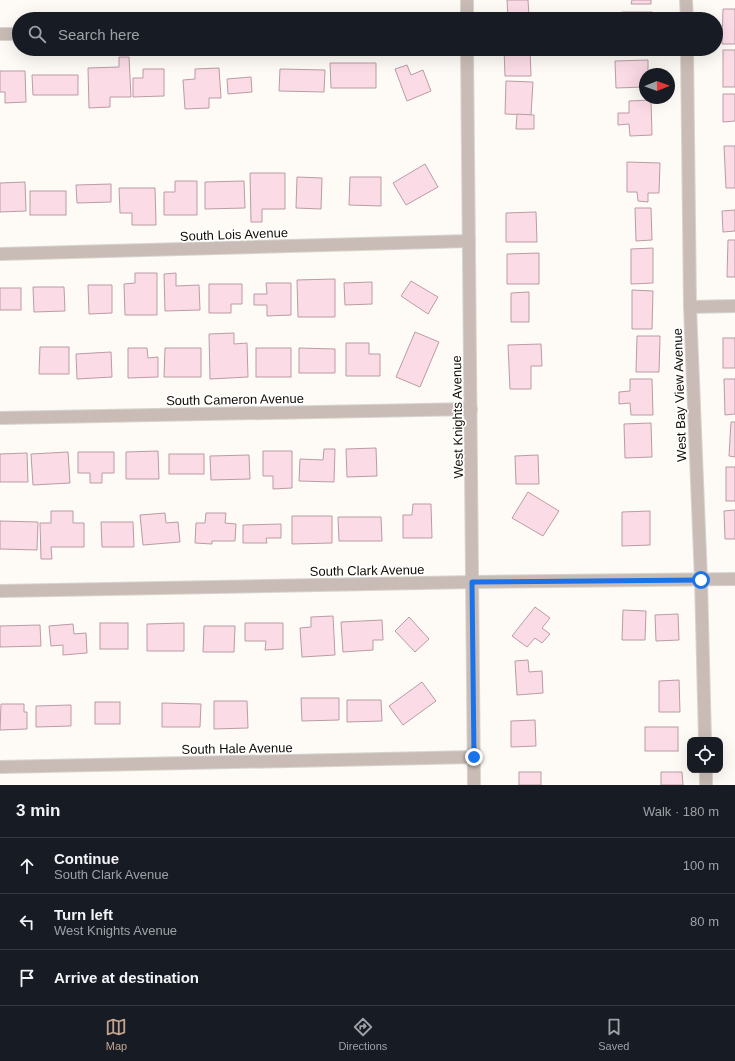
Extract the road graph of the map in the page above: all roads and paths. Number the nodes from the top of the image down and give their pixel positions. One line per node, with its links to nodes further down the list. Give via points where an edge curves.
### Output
1 (467, 0): 3 (street)
2 (686, 0): 4 (street)
3 (467, 12)
4 (687, 12)
5 (0, 34): 6 (street)
6 (12, 34)
7 (467, 56): 9 (street, West Knights Avenue)
8 (687, 56): 12 (street, West Bay View Avenue)
9 (469, 241): 10 (street, South Lois Avenue); 13 (street, West Knights Avenue)
10 (0, 254)
11 (735, 306): 12 (street)
12 (690, 307): 16 (street, West Bay View Avenue)
13 (471, 409): 14 (street, South Cameron Avenue); 17 (street, West Knights Avenue)
14 (0, 418)
15 (735, 579): 16 (street, South Clark Avenue)
16 (701, 580): 17 (street, South Clark Avenue); 19 (street, West Bay View Avenue)
17 (472, 582): 18 (street, South Clark Avenue); 20 (street, West Knights Avenue)
18 (0, 591)
19 (705, 737)
20 (474, 757): 21 (street, South Hale Avenue); 23 (street, West Knights Avenue)
21 (0, 767)
22 (706, 773): 24 (street)
23 (474, 785)
24 (706, 785)

